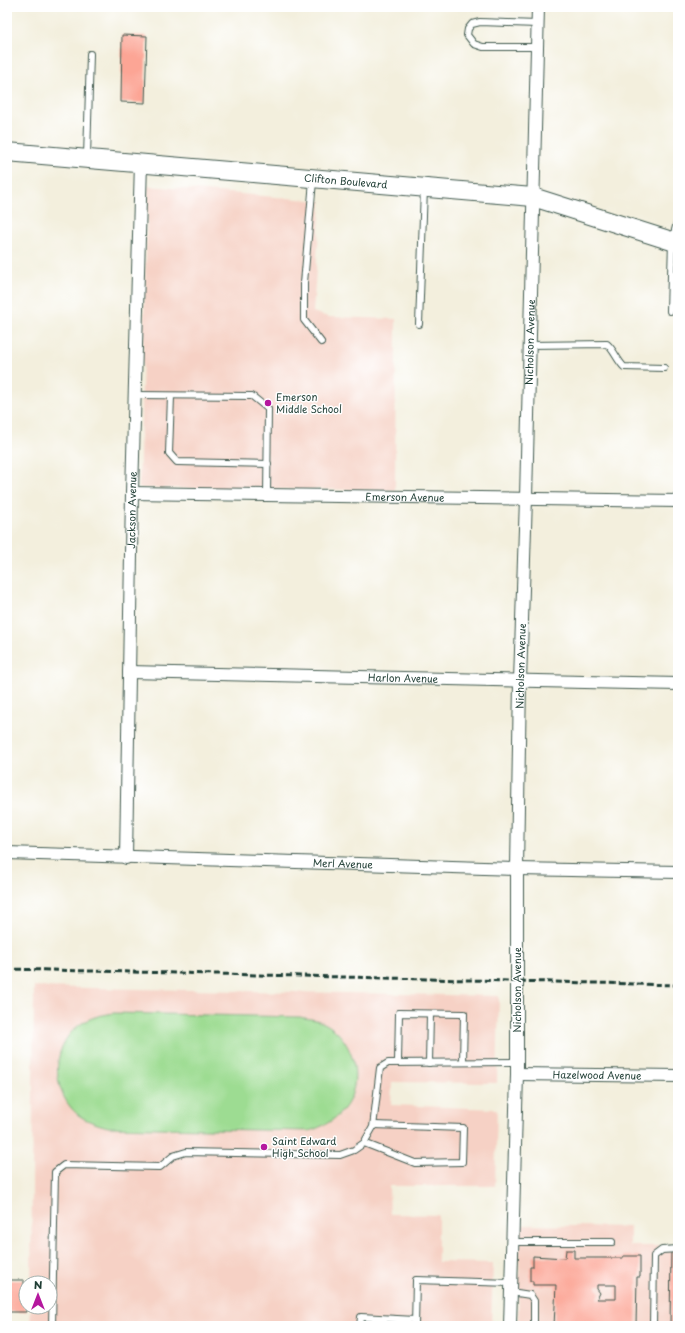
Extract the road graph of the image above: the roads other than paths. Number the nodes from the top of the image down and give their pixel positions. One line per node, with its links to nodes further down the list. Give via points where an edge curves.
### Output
1 (538, 7): 2 (street, Nicholson Avenue)
2 (537, 24): 3 (street, Nicholson Avenue); 3 (lane, via 480,22 472,24 467,35 474,44 483,47)
3 (537, 47): 10 (street, Nicholson Avenue)
4 (90, 54): 6 (lane)
5 (7, 152): 6 (main road, Clifton Boulevard)
6 (87, 158): 7 (main road, Clifton Boulevard)
7 (141, 162): 8 (main road, Clifton Boulevard); 18 (street, Jackson Avenue)
8 (314, 177): 9 (main road, Clifton Boulevard); 15 (lane, via 304,283 304,320)
9 (424, 187): 10 (main road, Clifton Boulevard); 14 (lane)
10 (533, 197): 12 (main road, Clifton Boulevard); 16 (street, Nicholson Avenue)
11 (678, 219): 12 (lane)
12 (675, 242): 13 (lane)
13 (670, 311)
14 (419, 324)
15 (321, 342)
16 (530, 345): 17 (lane, via 607,344 624,367); 23 (street, Nicholson Avenue)
17 (664, 368)
18 (135, 396): 19 (lane); 21 (street, Jackson Avenue)
19 (172, 396): 20 (lane, via 252,396 268,409); 20 (lane, via 169,453 177,462)
20 (268, 464): 22 (lane)
21 (132, 493): 22 (street, Emerson Avenue); 25 (street, Jackson Avenue)
22 (267, 495): 23 (street, Emerson Avenue)
23 (526, 498): 24 (street, Emerson Avenue); 26 (street, Nicholson Avenue)
24 (678, 501)
25 (129, 672): 26 (street, Harlon Avenue); 29 (street, Jackson Avenue)
26 (520, 681): 27 (street, Harlon Avenue); 30 (street, Nicholson Avenue)
27 (678, 684)
28 (7, 853): 29 (street, Merl Avenue)
29 (126, 858): 30 (street, Merl Avenue)
30 (517, 869): 31 (street, Merl Avenue); 36 (street, Nicholson Avenue)
31 (678, 872)
32 (430, 1014): 33 (lane, via 399,1013); 34 (lane, via 464,1014); 35 (lane)
33 (398, 1062): 35 (lane); 38 (lane, via 388,1063 380,1068)
34 (464, 1062): 35 (lane); 36 (lane)
35 (429, 1063)
36 (517, 1068): 37 (street, Hazelwood Avenue); 40 (street, Nicholson Avenue)
37 (678, 1076)
38 (374, 1124): 39 (lane); 39 (lane, via 463,1128 462,1162 415,1163)
39 (364, 1143): 45 (lane, via 340,1155 186,1152 174,1156 160,1167 64,1165 55,1172)
40 (512, 1242): 41 (lane); 43 (street, Nicholson Avenue)
41 (612, 1242)
42 (678, 1249): 49 (lane, via 662,1250 654,1256)
43 (511, 1287): 44 (lane, via 416,1280); 47 (street, Nicholson Avenue); 48 (lane, via 530,1295 534,1301)
44 (415, 1323): 46 (lane, via 361,1317)
45 (52, 1326)
46 (360, 1326)
47 (510, 1326)
48 (534, 1326)
49 (653, 1326)

